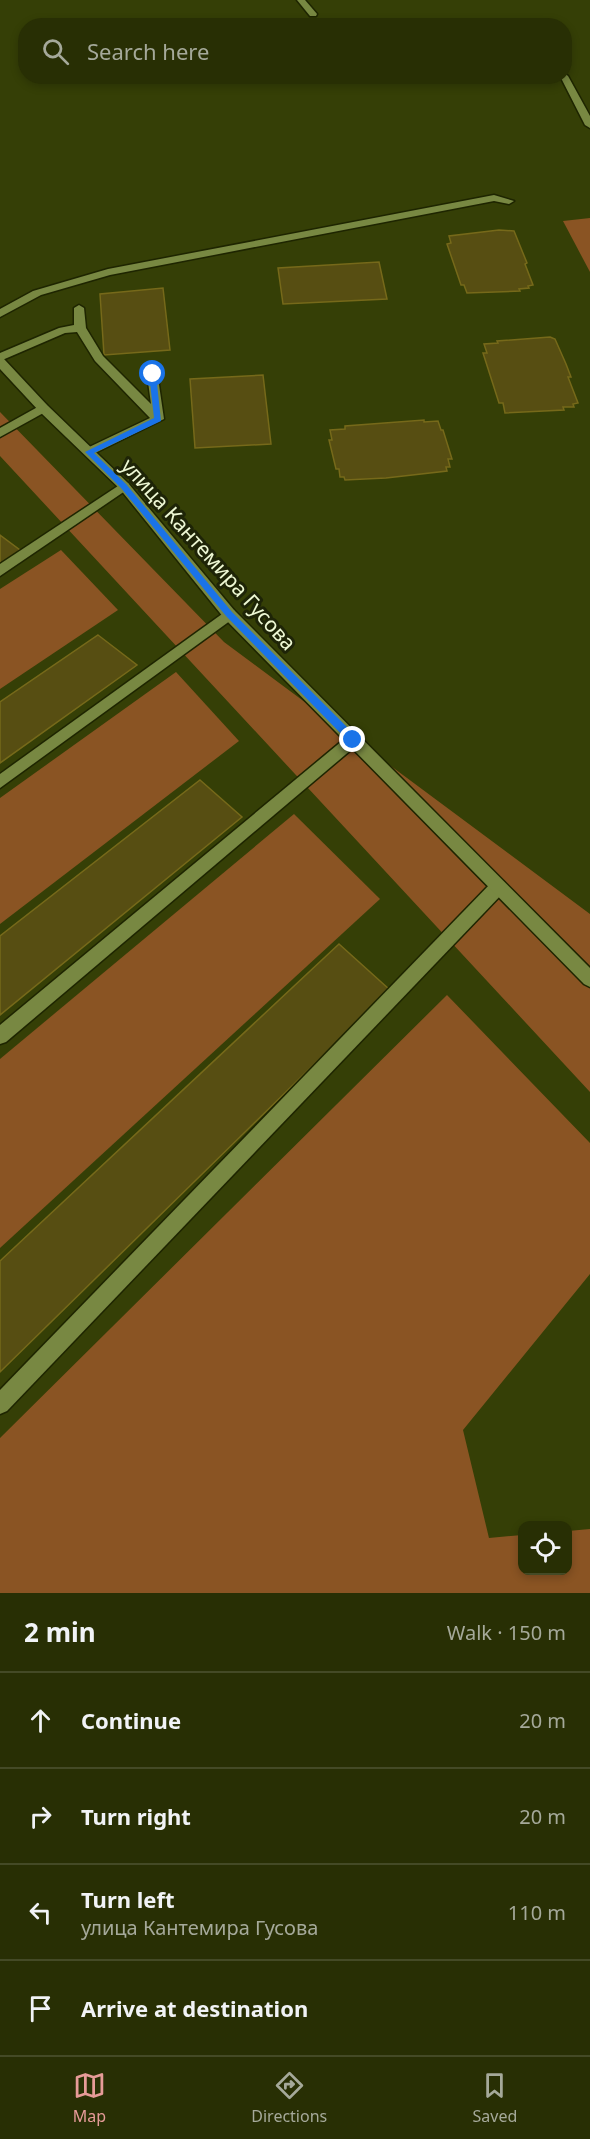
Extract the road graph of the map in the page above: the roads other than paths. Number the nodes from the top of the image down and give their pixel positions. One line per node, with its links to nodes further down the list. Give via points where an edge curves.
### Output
1 (301, 0): 2 (street)
2 (313, 14)
3 (568, 84): 4 (street)
4 (590, 125)
5 (509, 201): 7 (street, via 494,198 108,272 37,294)
6 (79, 308): 8 (street)
7 (0, 314)
8 (80, 328): 9 (street, via 63,330); 13 (street, via 99,358)
9 (0, 357)
10 (0, 362): 12 (street, улица Кантемира Гусова)
11 (153, 374): 13 (street)
12 (43, 408): 14 (street); 15 (street, улица Кантемира Гусова)
13 (158, 419): 15 (street)
14 (0, 433)
15 (88, 452): 16 (street, улица Кантемира Гусова)
16 (124, 486): 17 (street); 18 (street, улица Кантемира Гусова)
17 (0, 571)
18 (229, 614): 19 (street, улица Кантемира Гусова); 20 (street)
19 (353, 740): 21 (street, улица Кантемира Гусова); 23 (street)
20 (0, 782)
21 (498, 887): 22 (street, улица Кантемира Гусова); 24 (street)
22 (590, 979)
23 (0, 1036)
24 (0, 1404)

